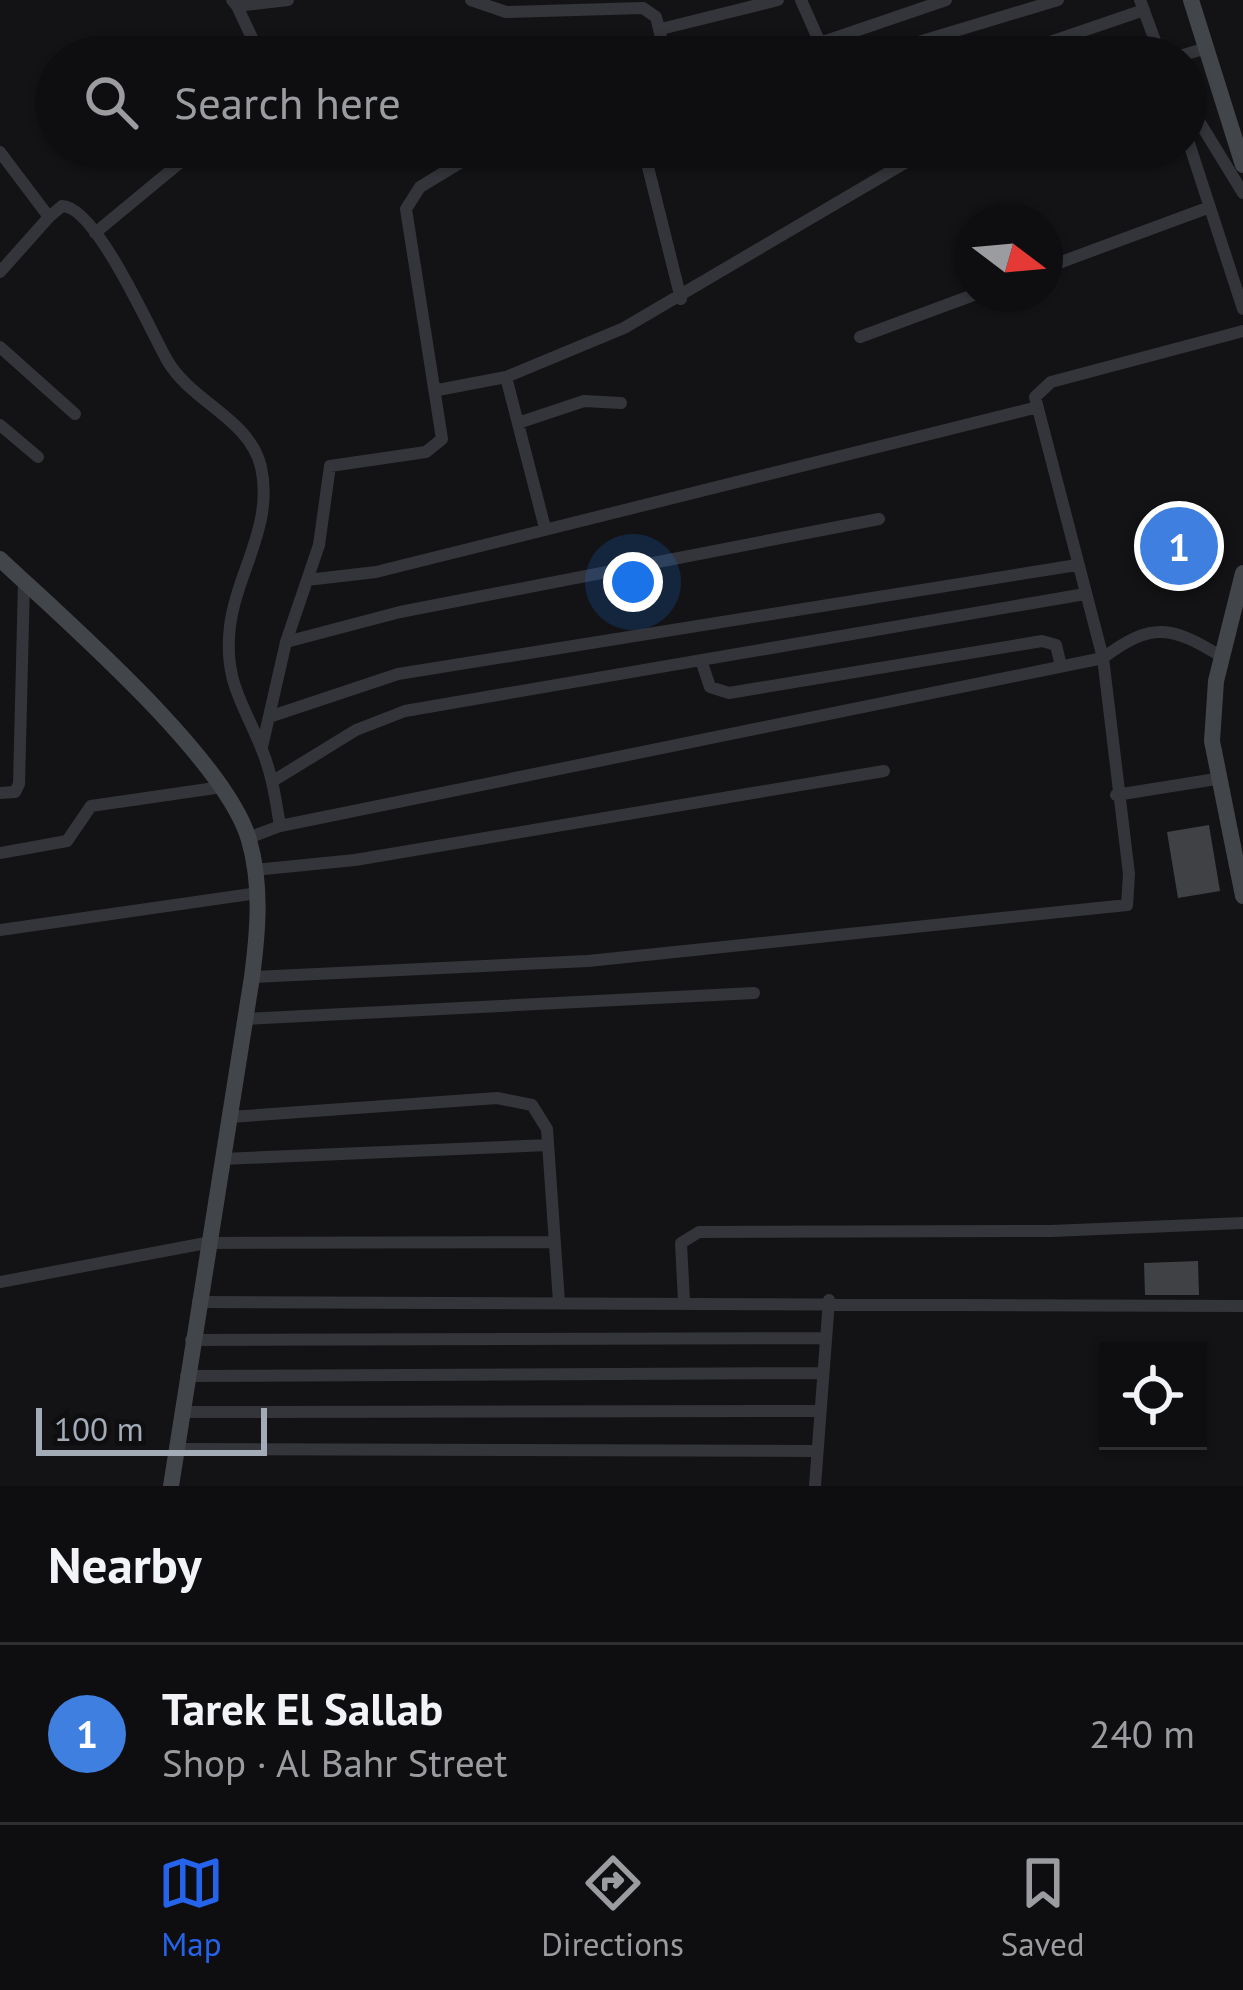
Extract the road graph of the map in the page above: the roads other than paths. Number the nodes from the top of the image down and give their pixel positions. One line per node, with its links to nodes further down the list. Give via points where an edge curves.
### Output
1 (288, 0): 8 (street)
2 (471, 0): 10 (street, via 506,12 643,8)
3 (778, 0): 10 (street)
4 (801, 0): 13 (street)
5 (946, 0): 14 (street)
6 (1058, 0): 15 (street)
7 (1191, 0): 18 (street)
8 (234, 3): 11 (street)
9 (1142, 5): 16 (street); 17 (street)
10 (661, 29): 12 (street)
11 (250, 36)
12 (662, 36)
13 (817, 36)
14 (841, 36)
15 (939, 36)
16 (1061, 36)
17 (1153, 36)
18 (1202, 36)
19 (1207, 51): 22 (street)
20 (1207, 134): 28 (street)
21 (0, 152): 30 (street)
22 (1243, 165)
23 (173, 168): 31 (street)
24 (451, 168): 41 (street, via 420,187 406,209)
25 (648, 168): 34 (street)
26 (879, 168): 34 (street)
27 (1197, 168): 29 (street)
28 (1243, 193)
29 (1210, 207): 32 (street); 36 (street)
30 (49, 217): 31 (street, via 71,206); 33 (street)
31 (94, 233): 62 (street, via 167,360 212,411 244,432 261,466 257,546 230,644 232,688)
32 (1063, 261)
33 (0, 272)
34 (681, 299): 40 (street)
35 (955, 302): 38 (street)
36 (1243, 309)
37 (1243, 331): 43 (street, via 1051,382)
38 (860, 337)
39 (0, 347): 44 (street)
40 (506, 377): 41 (street); 45 (street)
41 (438, 390): 53 (street, via 443,430 436,446 330,466)
42 (621, 403): 45 (street, via 584,401)
43 (1034, 408): 49 (street); 51 (street)
44 (75, 414)
45 (518, 423): 49 (street)
46 (0, 425): 47 (street)
47 (38, 457)
48 (879, 519): 56 (street, via 400,612)
49 (545, 528): 53 (street, via 376,572)
50 (0, 559): 54 (street)
51 (1077, 565): 55 (street); 61 (street, via 398,674)
52 (1243, 573): 57 (street)
53 (307, 580): 56 (street)
54 (24, 582): 66 (street); 67 (street, via 20,784)
55 (1085, 594): 58 (street); 59 (street)
56 (286, 642): 61 (street)
57 (1222, 657): 58 (street, via 1161,630); 64 (street, via 1212,709)
58 (1103, 658): 60 (street); 68 (street)
59 (701, 660): 60 (street, via 710,687 729,693 1042,641 1056,645); 65 (street, via 405,711 356,730)
60 (1061, 666): 69 (street)
61 (268, 717): 62 (street)
62 (262, 748): 65 (street)
63 (884, 771): 72 (street)
64 (1216, 779): 68 (street); 74 (street)
65 (273, 781): 69 (street)
66 (222, 787): 70 (street); 71 (street, via 91,806 67,842)
67 (0, 793)
68 (1116, 795): 76 (street, via 1130,890 1119,908 588,961)
69 (280, 826): 70 (street)
70 (248, 838): 72 (street)
71 (0, 853)
72 (254, 870): 73 (street)
73 (258, 893): 75 (street); 76 (street)
74 (1243, 896)
75 (0, 931)
76 (252, 976): 78 (street)
77 (754, 993): 78 (street)
78 (246, 1019): 79 (street)
79 (230, 1117): 80 (street, via 496,1098 542,1114); 81 (street)
80 (548, 1145): 81 (street); 84 (street)
81 (222, 1159): 83 (street)
82 (1243, 1223): 87 (street, via 699,1232 681,1243)
83 (206, 1243): 84 (street); 85 (street); 89 (street)
84 (555, 1243): 88 (street)
85 (0, 1282)
86 (829, 1300): 87 (street); 90 (street); 91 (street)
87 (684, 1301): 88 (street)
88 (560, 1302): 89 (street)
89 (196, 1303): 92 (street)
90 (1243, 1306)
91 (826, 1338): 92 (street); 93 (street)
92 (191, 1340): 94 (street)
93 (823, 1372): 94 (street); 95 (street)
94 (186, 1376): 96 (street)
95 (820, 1411): 96 (street); 98 (street)
96 (181, 1412): 97 (street)
97 (176, 1449): 98 (street); 99 (street)
98 (817, 1451): 100 (street)
99 (171, 1486)
100 (815, 1486)

